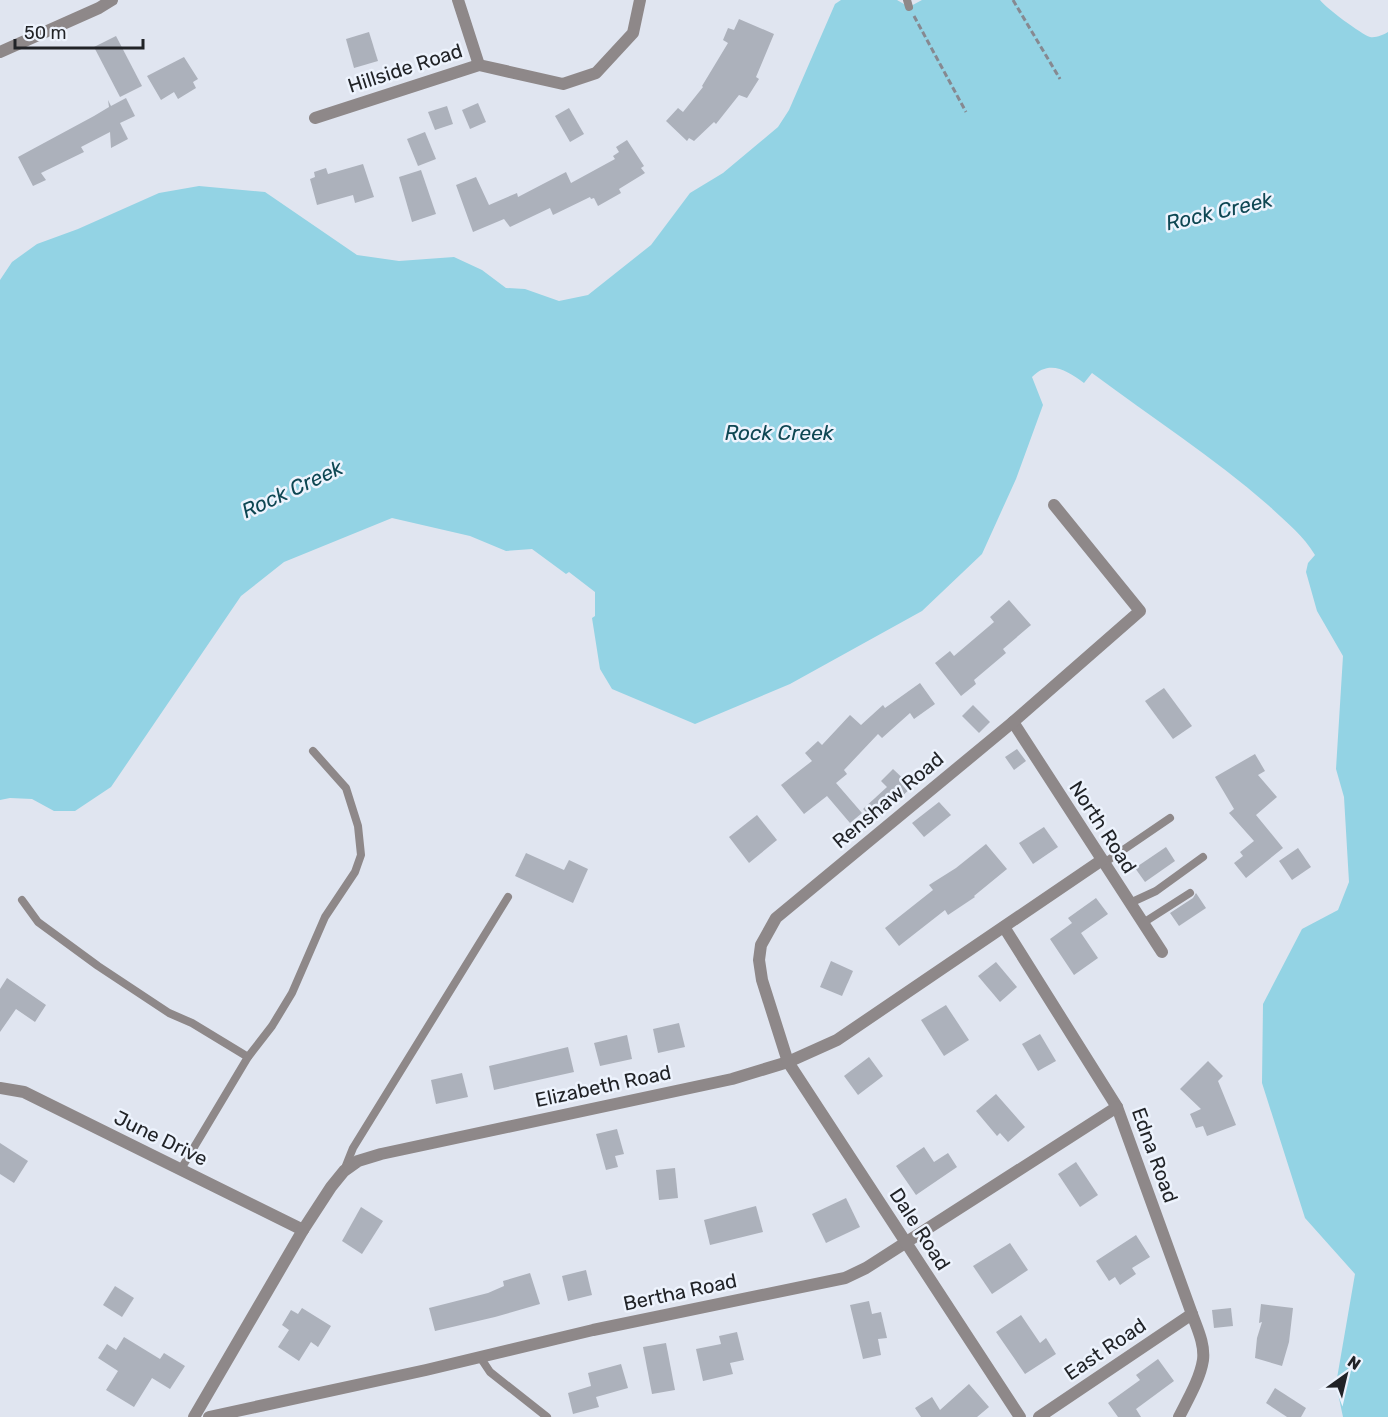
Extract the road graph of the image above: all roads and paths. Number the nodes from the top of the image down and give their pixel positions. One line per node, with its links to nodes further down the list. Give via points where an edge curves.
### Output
1 (112, 0): 6 (street)
2 (458, 0): 7 (street)
3 (640, 0): 7 (street, Hillside Road, via 633,33 596,73 563,84)
4 (1013, 0): 8 (path)
5 (908, 3): 9 (path)
6 (0, 52)
7 (478, 65): 10 (street, Hillside Road)
8 (1060, 79)
9 (966, 112)
10 (315, 118)
11 (1054, 505): 12 (street, Renshaw Road, via 1140,611)
12 (1013, 722): 16 (street, North Road); 25 (street, Renshaw Road, via 776,918 761,945 759,960)
13 (313, 751): 24 (lane, via 346,788 358,826 361,855 355,872 325,917 292,993)
14 (1170, 818): 16 (lane)
15 (1203, 857): 20 (lane, via 1156,891)
16 (1103, 862): 20 (street, North Road); 22 (street, Elizabeth Road)
17 (1190, 893): 21 (lane)
18 (508, 897): 29 (lane, via 353,1148)
19 (22, 900): 24 (lane, via 38,922 98,966 169,1013)
20 (1130, 903): 21 (street, North Road)
21 (1143, 923): 23 (street, North Road)
22 (1004, 927): 25 (street, Elizabeth Road, via 837,1040); 27 (street, Edna Road)
23 (1162, 952)
24 (248, 1057): 28 (lane)
25 (788, 1062): 29 (street, Elizabeth Road, via 732,1079 381,1154 358,1161); 31 (street, Dale Road)
26 (0, 1088): 28 (street, June Drive, via 24,1092)
27 (1117, 1107): 31 (street, Bertha Road); 32 (street, Edna Road)
28 (181, 1169): 30 (street, June Drive)
29 (344, 1171): 30 (street, Elizabeth Road)
30 (303, 1230): 34 (street, Elizabeth Road)
31 (905, 1243): 33 (street, Bertha Road, via 845,1278); 37 (street, Dale Road)
32 (1192, 1314): 38 (street, East Road); 39 (street, Edna Road, via 1202,1342 1203,1359)
33 (480, 1357): 35 (street, Bertha Road); 36 (lane, via 490,1372)
34 (194, 1417)
35 (209, 1417)
36 (547, 1417)
37 (1020, 1417)
38 (1039, 1417)
39 (1179, 1417)

